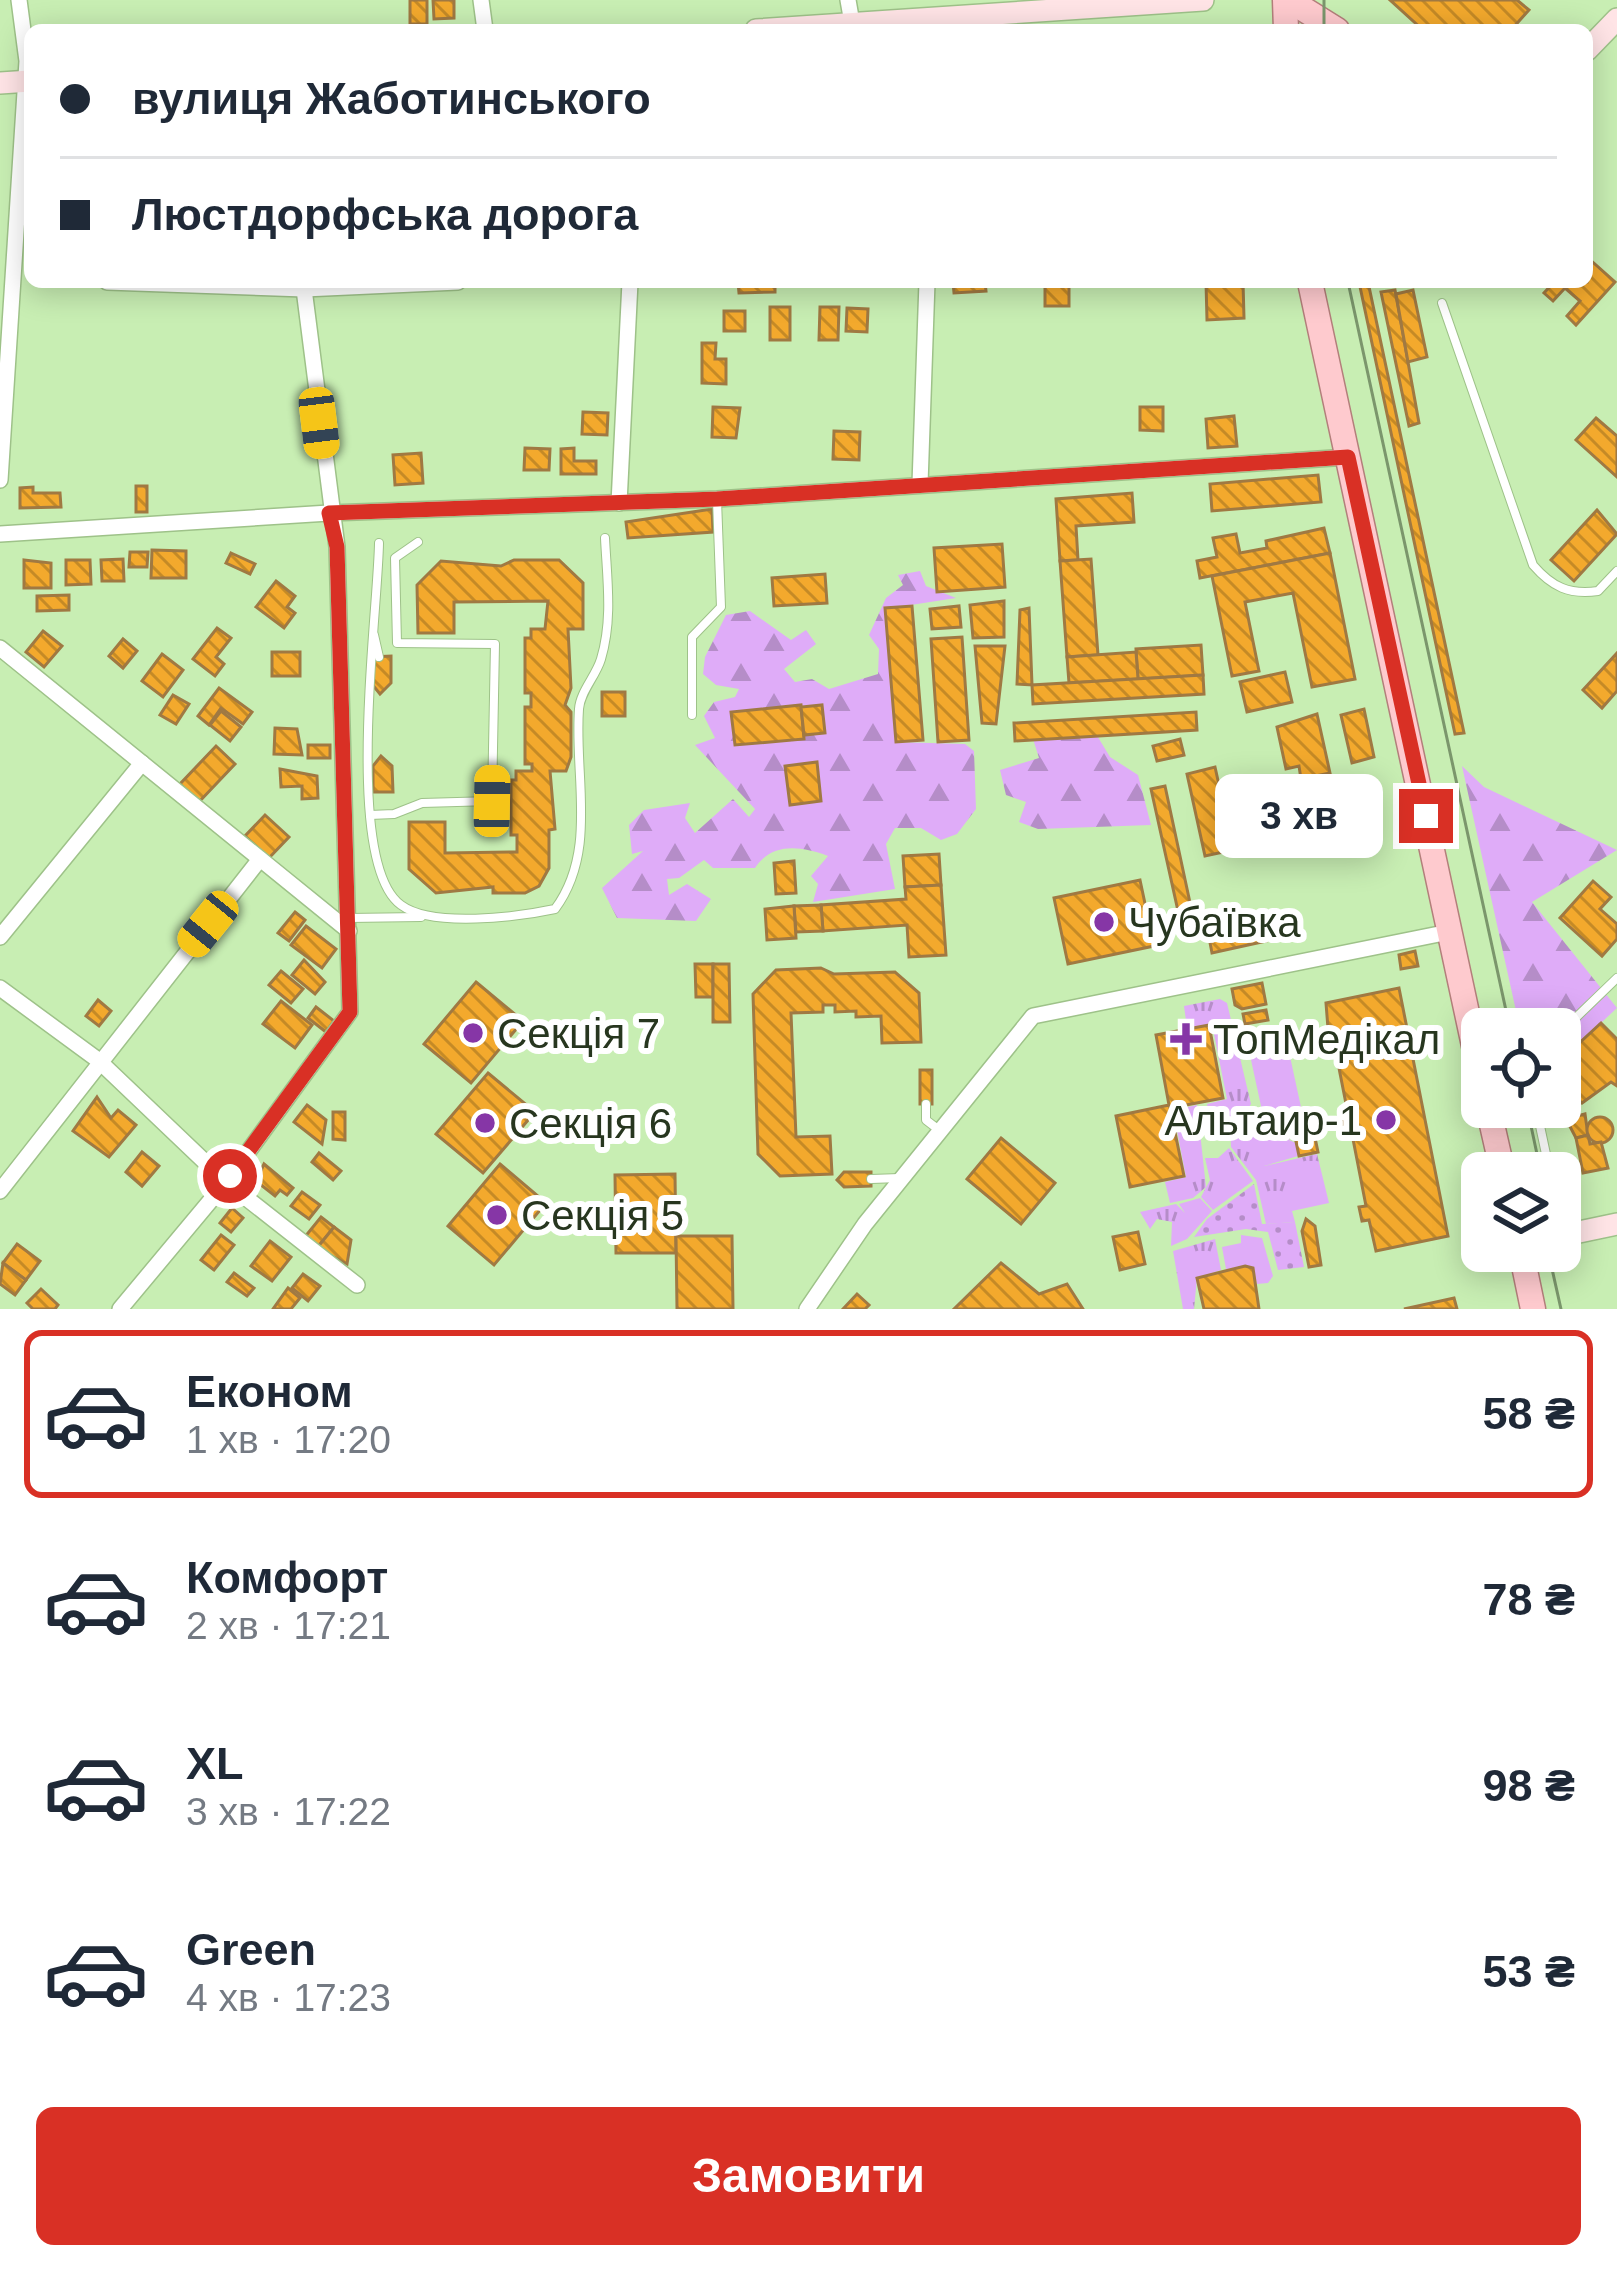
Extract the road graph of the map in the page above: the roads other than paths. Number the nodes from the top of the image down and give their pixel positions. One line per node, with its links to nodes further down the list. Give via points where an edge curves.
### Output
1 (19, 0): 9 (street)
2 (1203, 0): 4 (main road)
3 (1287, 0): 7 (main road)
4 (850, 11): 6 (main road)
5 (1617, 19): 8 (main road)
6 (786, 24)
7 (1327, 24)
8 (1593, 44)
9 (24, 45)
10 (24, 123): 11 (street)
11 (10, 268): 12 (street); 21 (street)
12 (24, 268)
13 (276, 288): 18 (street)
14 (326, 288): 18 (street)
15 (630, 288): 24 (street)
16 (928, 288): 22 (street)
17 (1311, 288): 20 (main road)
18 (304, 289): 25 (street)
19 (1442, 302): 30 (lane, via 1533,565 1561,589 1580,593 1598,592)
20 (1348, 457): 22 (street); 43 (main road)
21 (0, 480)
22 (920, 484): 23 (street)
23 (717, 499): 24 (street); 34 (lane, via 721,607 692,637)
24 (620, 503): 25 (street)
25 (329, 513): 26 (street); 39 (street, via 337,547)
26 (0, 534)
27 (605, 538): 41 (lane, via 610,626 579,704 575,882 555,909)
28 (418, 542): 37 (lane, via 395,557 397,643 495,644 492,801)
29 (380, 543): 31 (lane)
30 (1617, 571)
31 (374, 634): 33 (lane); 37 (lane)
32 (0, 648): 35 (street)
33 (380, 657)
34 (692, 715)
35 (142, 763): 38 (street); 44 (street)
36 (383, 792): 37 (lane)
37 (370, 810): 41 (lane, via 382,878 397,903)
38 (260, 859): 40 (street); 49 (street)
39 (348, 891): 40 (street); 42 (street)
40 (318, 907): 42 (street)
41 (422, 916): 42 (lane)
42 (349, 924): 54 (street, via 350,1012)
43 (1449, 932): 47 (main road); 51 (street, via 1033,1016)
44 (0, 937)
45 (1617, 978): 48 (lane)
46 (0, 988): 49 (street)
47 (1466, 1008)
48 (1581, 1013)
49 (98, 1060): 54 (street); 55 (street)
50 (926, 1104): 51 (lane, via 926,1120)
51 (940, 1131): 52 (street)
52 (902, 1178): 53 (lane); 61 (street)
53 (871, 1179)
54 (226, 1182): 59 (street); 60 (street)
55 (0, 1191)
56 (1617, 1224): 57 (main road)
57 (1581, 1230)
58 (1530, 1272): 62 (main road)
59 (357, 1285)
60 (120, 1309)
61 (807, 1309)
62 (1533, 1309)

